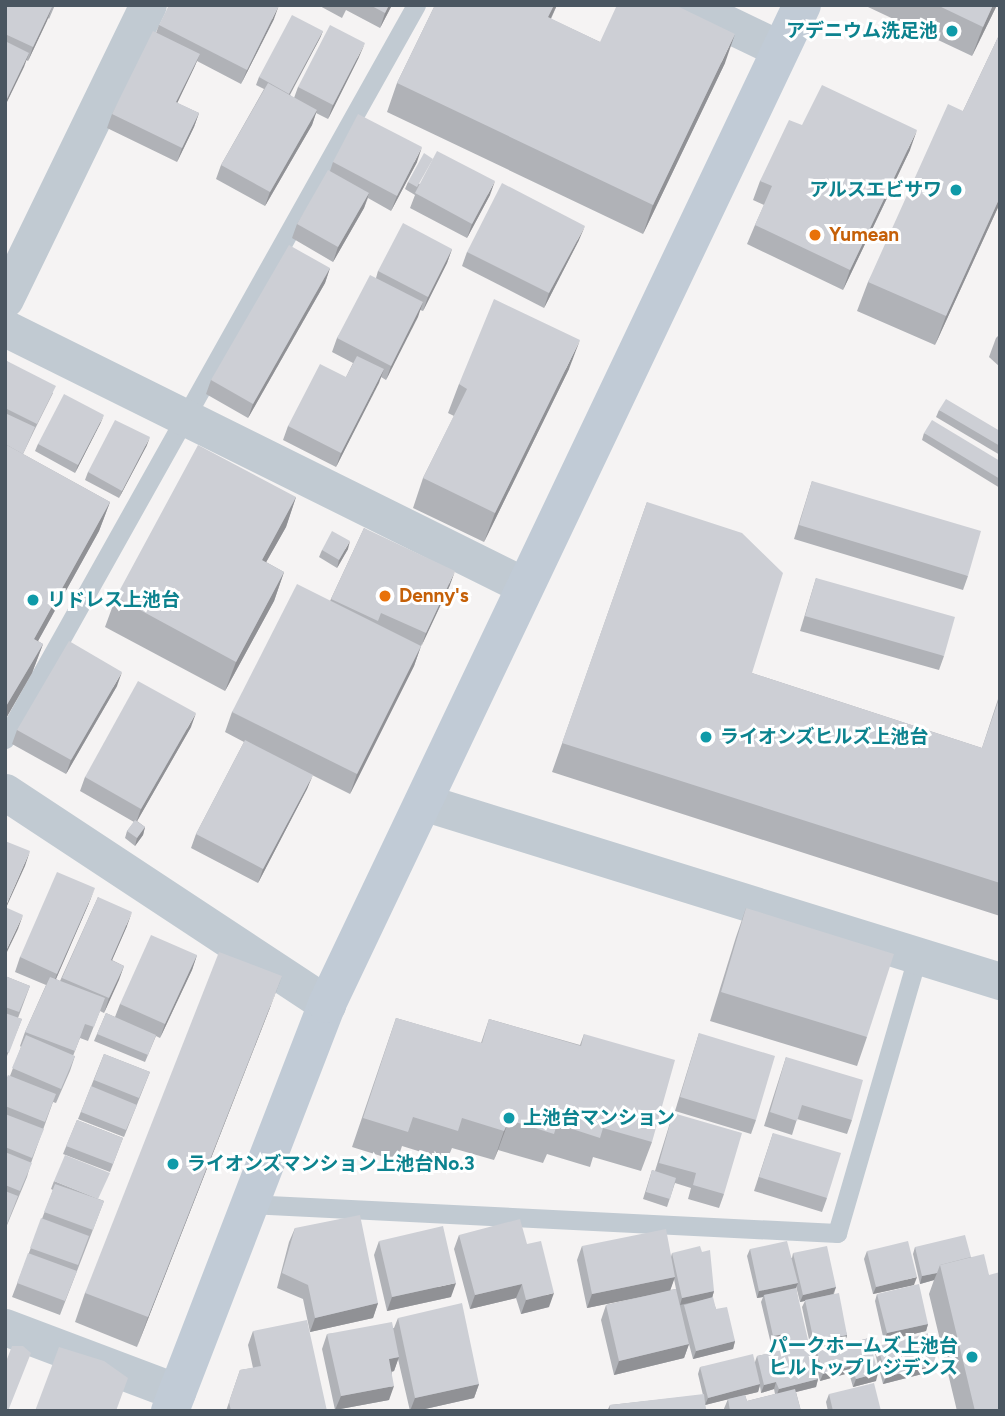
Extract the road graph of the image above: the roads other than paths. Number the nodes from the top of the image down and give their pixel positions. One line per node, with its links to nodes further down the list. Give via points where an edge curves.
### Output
1 (148, 5): 6 (street)
2 (416, 5): 8 (lane)
3 (688, 5): 5 (street)
4 (802, 5): 5 (street)
5 (780, 49): 9 (street)
6 (5, 299)
7 (5, 328): 8 (street)
8 (184, 418): 9 (street); 10 (lane)
9 (525, 586): 12 (street)
10 (5, 739)
11 (5, 792): 15 (street)
12 (423, 802): 13 (street); 15 (street)
13 (918, 955): 14 (street); 16 (lane, via 837,1233)
14 (1000, 981)
15 (327, 1003): 16 (street)
16 (248, 1204): 18 (street)
17 (5, 1327): 18 (street)
18 (174, 1401)

